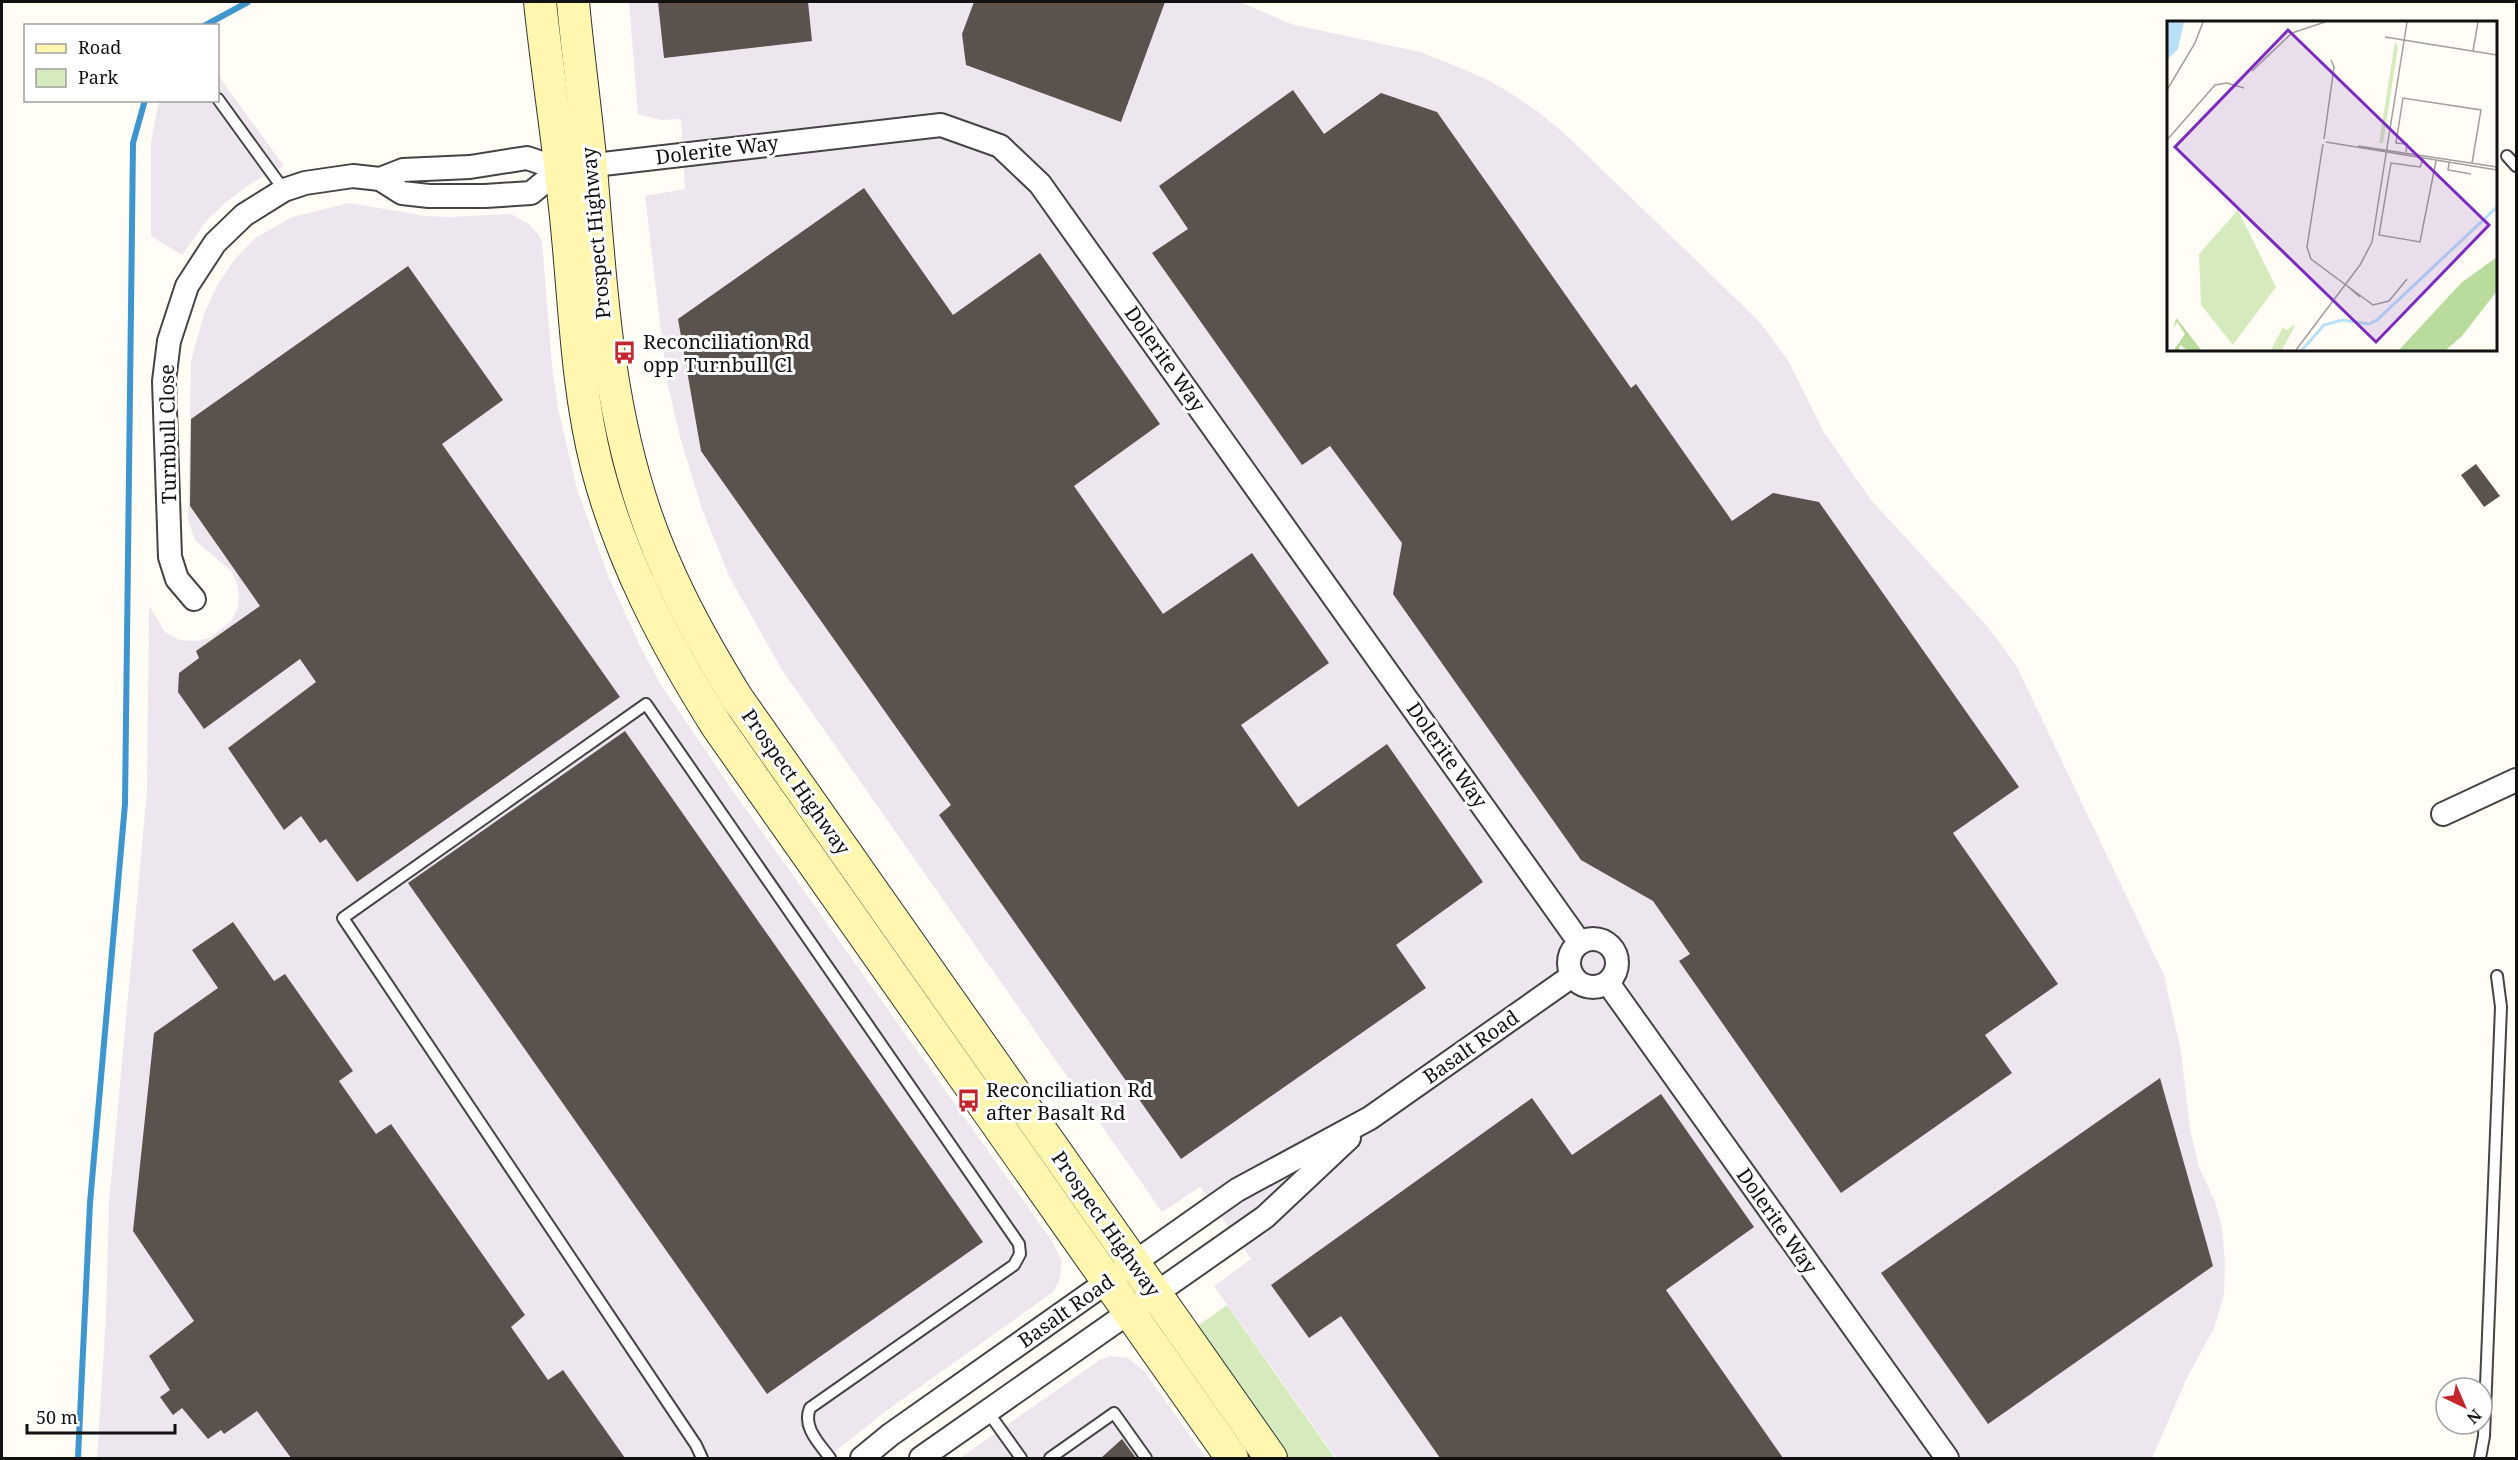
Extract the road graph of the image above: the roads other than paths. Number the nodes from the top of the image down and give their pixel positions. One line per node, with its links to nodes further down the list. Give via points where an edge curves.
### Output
1 (540, 2): 6 (main road, Prospect Highway)
2 (573, 2): 6 (main road, Prospect Highway)
3 (219, 100): 8 (lane)
4 (2507, 156): 5 (lane)
5 (2517, 166)
6 (575, 167): 7 (street, Turnbull Close, via 527,158 470,167 404,170); 7 (street, Turnbull Close, via 531,193 485,196 402,193); 12 (street, Dolerite Way, via 940,125 1000,146 1040,184); 17 (main road, Prospect Highway, via 567,226 587,422 608,503 655,619 717,726)
7 (380, 179): 8 (street, Turnbull Close, via 329,178)
8 (284, 190): 9 (street, Turnbull Close, via 244,216 215,243 187,286 169,341 164,381 170,556 177,579)
9 (194, 599)
10 (2517, 780): 11 (street)
11 (2443, 814)
12 (1580, 943): 13 (street, via 1570,954); 15 (street, via 1596,939 1615,953 1617,969)
13 (1572, 976): 15 (street, via 1592,988); 16 (street, Basalt Road)
14 (2497, 976): 33 (lane, via 2501,1007 2499,1076)
15 (1608, 983): 32 (street, Dolerite Way)
16 (1370, 1118): 17 (street, Basalt Road, via 1238,1190); 18 (street, Basalt Road, via 1265,1217)
17 (1121, 1272): 18 (main road, Prospect Highway); 19 (main road, Prospect Highway); 25 (street, Basalt Road)
18 (1156, 1294): 19 (street, Basalt Road); 31 (main road, Prospect Highway)
19 (1129, 1311): 20 (street, Basalt Road); 30 (main road, Prospect Highway)
20 (988, 1412): 26 (street, Basalt Road); 27 (lane)
21 (696, 1445): 22 (lane); 23 (lane); 24 (lane, via 344,918 646,704 1019,1244 1020,1254 1014,1264 810,1408 806,1417 809,1428)
22 (702, 1458)
23 (711, 1458)
24 (830, 1458)
25 (862, 1458)
26 (921, 1458)
27 (1021, 1458)
28 (1050, 1458): 29 (lane, via 1114,1413)
29 (1146, 1458)
30 (1232, 1458)
31 (1271, 1458)
32 (1947, 1458)
33 (2480, 1458)

